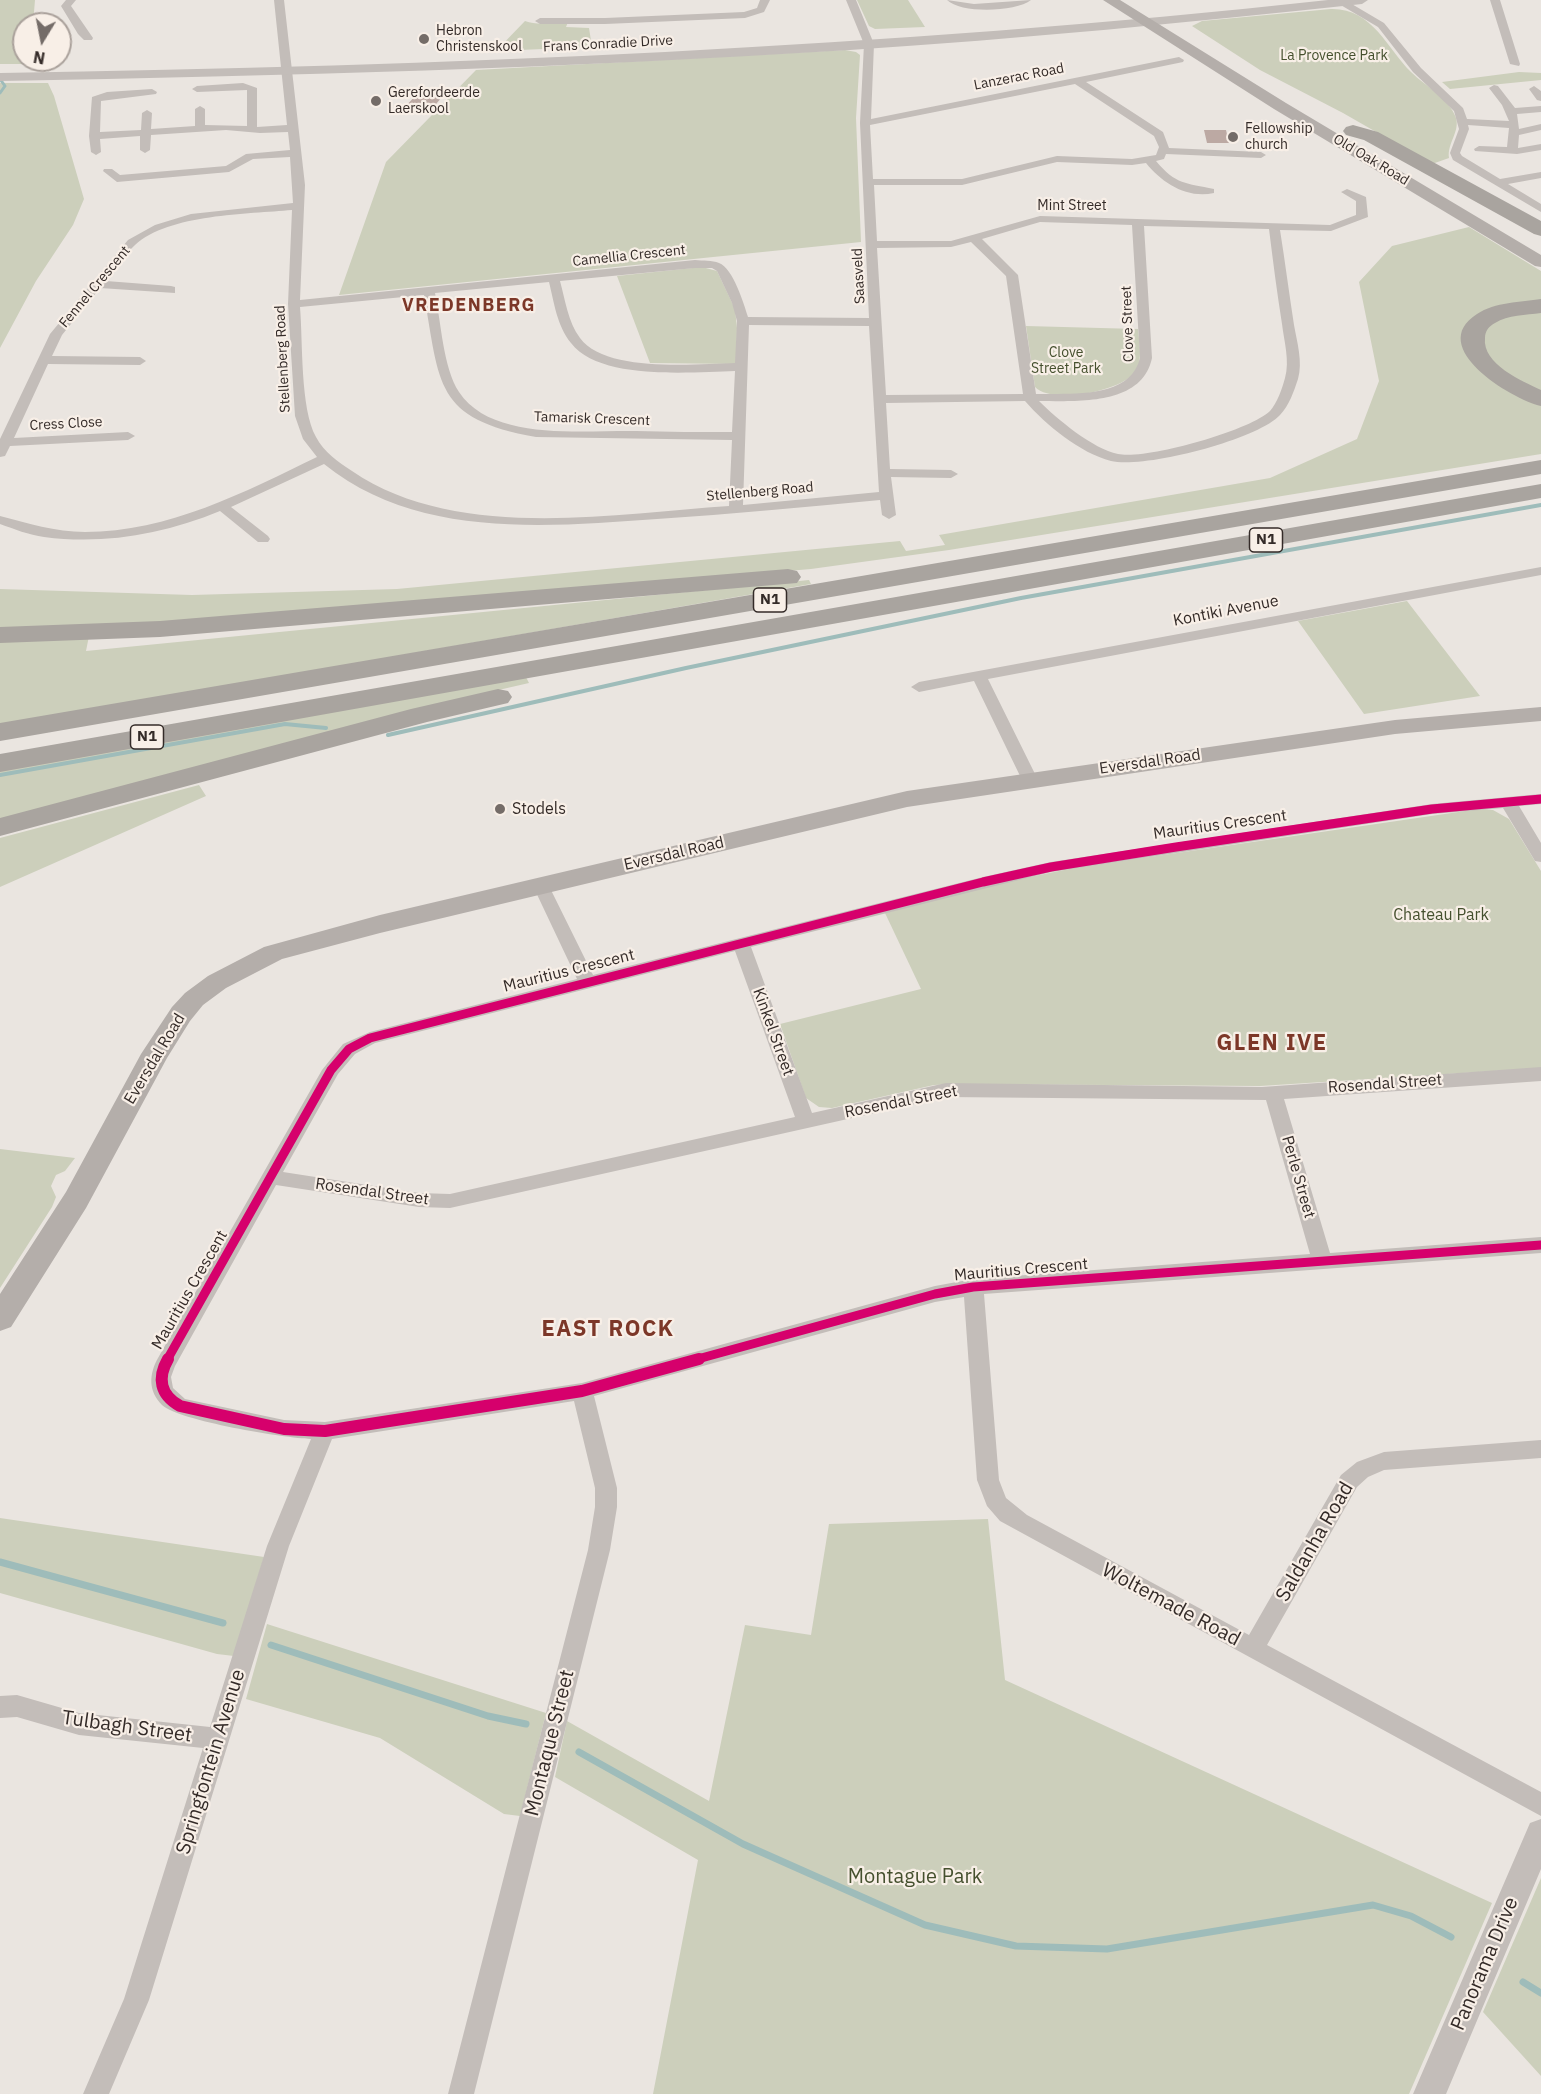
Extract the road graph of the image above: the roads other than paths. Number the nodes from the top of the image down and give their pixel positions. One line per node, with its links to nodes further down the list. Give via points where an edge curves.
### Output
1 (71, 0): 14 (street, via 66,6)
2 (279, 0): 18 (street, Stellenberg Road)
3 (765, 0): 13 (street, via 761,10 745,15)
4 (851, 0): 15 (street)
5 (952, 0): 6 (street, via 969,6)
6 (1026, 0)
7 (1110, 0): 12 (main road, Old Oak Road)
8 (1293, 0): 12 (street)
9 (1362, 0): 11 (street)
10 (1495, 0): 17 (street)
11 (1340, 1): 12 (street); 33 (street, via 1383,27 1417,70 1456,106)
12 (1148, 14): 15 (street, Frans Conradie Drive); 39 (main road, Old Oak Road); 65 (main road, Old Oak Road, via 1280,106)
13 (540, 21)
14 (88, 38)
15 (868, 40): 18 (street, Frans Conradie Drive, via 563,61); 32 (street, Saasveld)
16 (1179, 60): 22 (street, Lanzerac Road)
17 (1515, 64)
18 (286, 68): 20 (street, Frans Conradie Drive); 36 (street, Stellenberg Road)
19 (0, 70): 20 (street, Frans Conradie Drive)
20 (22, 73): 21 (street, Frans Conradie Drive)
21 (0, 77)
22 (1078, 81): 32 (street, Lanzerac Road); 47 (street, via 1155,130 1162,140)
23 (1494, 88): 30 (street)
24 (1534, 88): 27 (street)
25 (196, 89): 37 (street, via 252,88)
26 (153, 92): 41 (street, via 96,99)
27 (1541, 98)
28 (200, 109): 35 (street)
29 (1541, 109): 30 (street)
30 (1513, 111): 38 (street)
31 (147, 112): 40 (street)
32 (865, 123): 53 (street, Saasveld)
33 (1464, 123): 38 (street); 54 (street, via 1455,156)
34 (1541, 127): 38 (street)
35 (200, 128): 37 (street); 40 (street)
36 (294, 128): 37 (street); 48 (street, Stellenberg Road)
37 (252, 129)
38 (1514, 129): 45 (street)
39 (1353, 131): 61 (highway, via 1371,136); 64 (main road, Old Oak Road)
40 (147, 132): 41 (street); 44 (street)
41 (94, 136): 46 (street)
42 (1541, 147): 45 (street)
43 (1479, 149): 45 (street)
44 (145, 150)
45 (1512, 151)
46 (96, 152)
47 (1163, 152): 49 (street); 50 (street)
48 (296, 153): 51 (street, via 252,156 222,170 117,179); 57 (street, Stellenberg Road)
49 (1261, 155)
50 (1149, 160): 53 (street, via 1061,159 962,182); 55 (street, via 1171,182 1188,190)
51 (108, 171)
52 (1541, 174): 54 (street)
53 (869, 182): 63 (street, Saasveld)
54 (1498, 183): 58 (street)
55 (1210, 191)
56 (1347, 192): 60 (street, Mint Street, via 1362,199 1362,217 1331,228)
57 (297, 206): 67 (street, Fennel Crescent, via 209,214 166,224 132,242); 70 (street, Stellenberg Road)
58 (1541, 209)
59 (1138, 222): 60 (street, Mint Street); 62 (street, Mint Street, via 1040,219); 78 (street, Clove Street, via 1146,358 1141,374 1129,385 1104,393)
60 (1274, 226): 78 (street, via 1294,367 1277,410 1268,418 1206,444 1142,459 1124,459 1092,447)
61 (1541, 230)
62 (974, 238): 63 (street, Mint Street, via 944,245); 78 (street, via 1013,278)
63 (873, 245): 73 (street, Saasveld)
64 (1541, 246)
65 (1541, 262)
66 (554, 279): 69 (street, Camellia Crescent); 72 (street, Camellia Crescent, via 715,265 722,269); 76 (street, via 571,334 578,345 592,354 638,366)
67 (96, 284): 68 (street); 74 (street, Fennel Crescent, via 56,334)
68 (171, 290)
69 (429, 291): 70 (street, Camellia Crescent); 81 (street, Tamarisk Crescent, via 450,388 461,404 482,418 518,430 550,434)
70 (294, 304): 83 (street, Stellenberg Road, via 301,416 310,439)
71 (1541, 306): 79 (highway, via 1489,316 1475,327 1471,338 1474,351 1491,372)
72 (743, 321): 73 (street); 76 (street, Camellia Crescent)
73 (877, 322): 77 (street, Saasveld)
74 (43, 360): 75 (street); 82 (street, Fennel Crescent)
75 (140, 361)
76 (742, 367): 81 (street, Camellia Crescent)
77 (880, 399): 78 (street, Clove Street); 86 (street, Saasveld)
78 (1030, 399)
79 (1541, 399)
80 (128, 436): 82 (street, Cress Close)
81 (739, 436): 91 (street, Camellia Crescent)
82 (2, 448)
83 (325, 458): 90 (street); 91 (street, Stellenberg Road, via 348,477 386,495 431,510 482,519 555,522)
84 (1541, 461): 97 (highway, via 798,576 182,627)
85 (1541, 467): 101 (highway, N1)
86 (884, 473): 87 (street); 89 (street, Saasveld)
87 (951, 474)
88 (1541, 491): 96 (highway, N1)
89 (886, 495): 91 (street, Stellenberg Road); 92 (street, Saasveld)
90 (223, 507): 93 (street, via 120,535 81,537 29,531); 94 (street)
91 (736, 510)
92 (889, 515)
93 (0, 520)
94 (263, 539)
95 (1540, 573): 98 (street, Kontiki Avenue)
96 (992, 589): 102 (highway, N1); 106 (highway, via 421,715)
97 (0, 635)
98 (979, 676): 99 (street, Kontiki Avenue); 103 (street)
99 (919, 687)
100 (1541, 714): 103 (main road, Eversdal Road, via 1407,726)
101 (0, 732)
102 (0, 763)
103 (1030, 780): 108 (main road, Eversdal Road, via 907,799)
104 (1541, 799): 105 (street, Mauritius Crescent)
105 (1508, 802): 107 (street); 109 (street, Mauritius Crescent, via 1408,813 1051,867)
106 (0, 827)
107 (1541, 857)
108 (541, 886): 110 (street); 118 (main road, Eversdal Road, via 273,953 194,999 155,1054 76,1200)
109 (741, 943): 110 (street, Mauritius Crescent); 113 (street, Kinkel Street)
110 (586, 982): 114 (street, Mauritius Crescent, via 359,1043 336,1063)
111 (1541, 1074): 112 (street, Rosendal Street)
112 (1273, 1092): 113 (street, Rosendal Street, via 946,1090); 116 (street, Perle Street)
113 (806, 1122): 114 (street, Rosendal Street, via 450,1201 419,1200)
114 (271, 1176): 120 (street, Mauritius Crescent, via 165,1364 160,1384 166,1397 180,1406 284,1429)
115 (1541, 1245): 116 (street, Mauritius Crescent)
116 (1322, 1261): 117 (street, Mauritius Crescent)
117 (973, 1287): 119 (street, Mauritius Crescent, via 935,1294); 122 (street, Woltemade Road, via 988,1480 997,1504 1019,1522)
118 (0, 1319)
119 (582, 1391): 120 (street, Mauritius Crescent); 128 (street, Montaque Street, via 606,1488 606,1507 593,1573)
120 (325, 1431): 124 (street, Springfontein Avenue, via 278,1546)
121 (1541, 1449): 122 (street, Saldanha Road, via 1384,1461 1364,1467 1349,1481)
122 (1253, 1649): 125 (street, Woltemade Road)
123 (0, 1707): 124 (street, Tulbagh Street, via 17,1706 79,1724)
124 (219, 1739): 127 (street, Springfontein Avenue, via 136,2000)
125 (1541, 1805)
126 (1541, 1833): 129 (street, Panorama Drive)
127 (96, 2094)
128 (461, 2094)
129 (1429, 2094)

